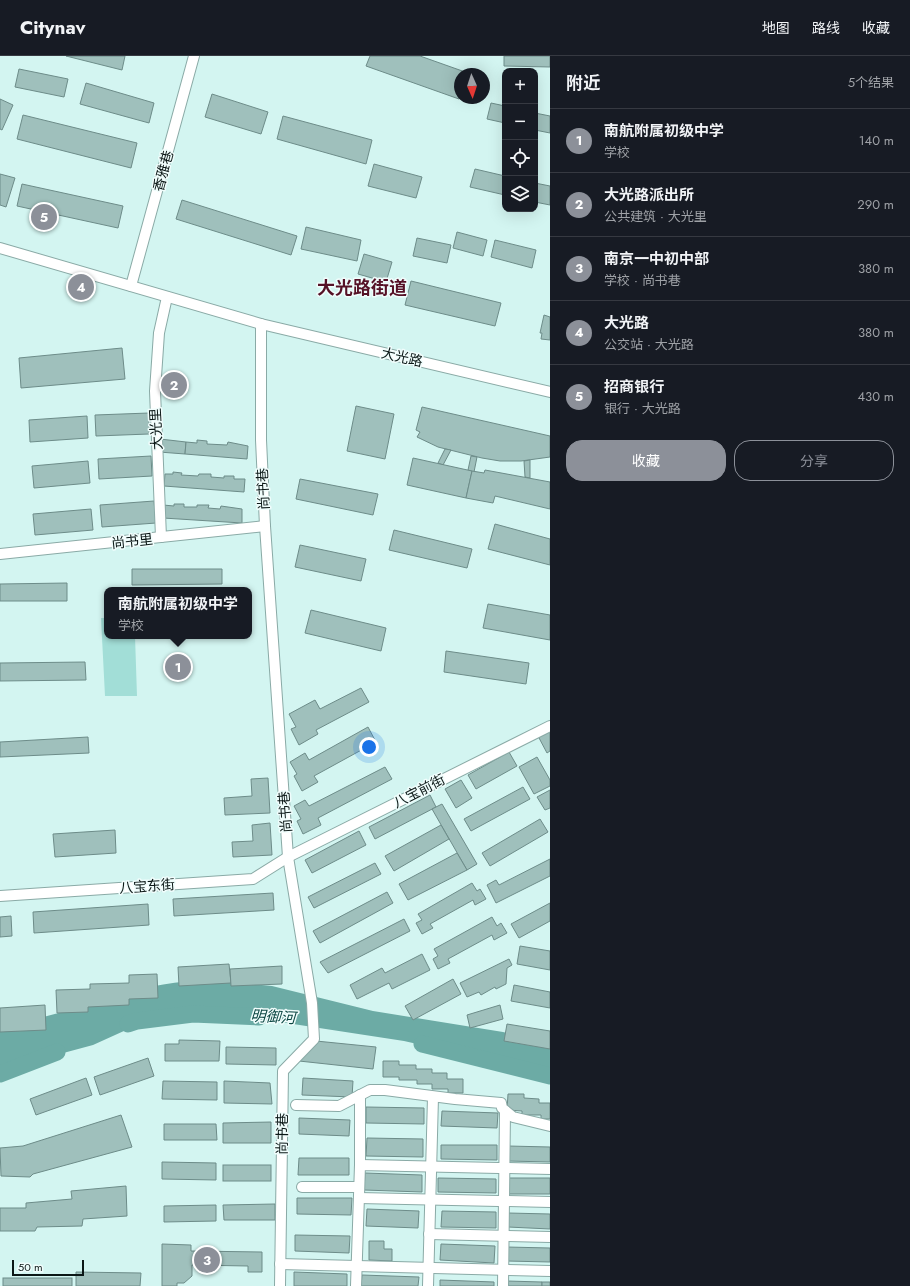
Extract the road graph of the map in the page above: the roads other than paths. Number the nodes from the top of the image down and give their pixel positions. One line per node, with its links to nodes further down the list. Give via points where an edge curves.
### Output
1 (194, 56): 3 (street, 香雅巷)
2 (0, 248): 3 (street, 大光路)
3 (131, 286): 4 (street, 大光路)
4 (167, 296): 5 (street, 大光路); 8 (street, 大光里, via 159,333 155,391)
5 (261, 324): 6 (street, 大光路); 7 (street, 尚书巷, via 261,440)
6 (550, 392)
7 (265, 526): 8 (street, 尚书里); 11 (street, 尚书巷)
8 (161, 538): 9 (street, 尚书里)
9 (0, 554)
10 (550, 726): 11 (street, 八宝前街)
11 (288, 857): 12 (street, 八宝东街, via 253,879); 31 (street, 尚书巷, via 312,1003 314,1039 283,1071)
12 (0, 896)
13 (360, 1095): 14 (street, via 370,1090 385,1090); 15 (street, via 339,1106); 18 (street)
14 (433, 1097): 16 (street, via 501,1103); 19 (street)
15 (296, 1104)
16 (505, 1111): 17 (street, via 513,1117); 20 (street)
17 (550, 1126)
18 (360, 1165): 19 (street); 23 (street)
19 (431, 1167): 20 (street); 25 (street)
20 (504, 1168): 21 (street); 26 (street)
21 (550, 1169)
22 (302, 1187): 23 (street)
23 (359, 1187): 24 (street)
24 (359, 1198): 25 (street); 32 (street)
25 (430, 1200): 26 (street); 28 (street)
26 (504, 1201): 27 (street); 29 (street)
27 (550, 1202)
28 (429, 1234): 29 (street); 33 (street)
29 (504, 1236): 30 (street); 34 (street)
30 (550, 1238)
31 (280, 1264): 32 (street); 36 (street, 尚书巷)
32 (357, 1266): 33 (street); 37 (street)
33 (428, 1268): 34 (street); 38 (street)
34 (503, 1270): 35 (street); 39 (street)
35 (550, 1270)
36 (280, 1286)
37 (356, 1286)
38 (428, 1286)
39 (503, 1286)

